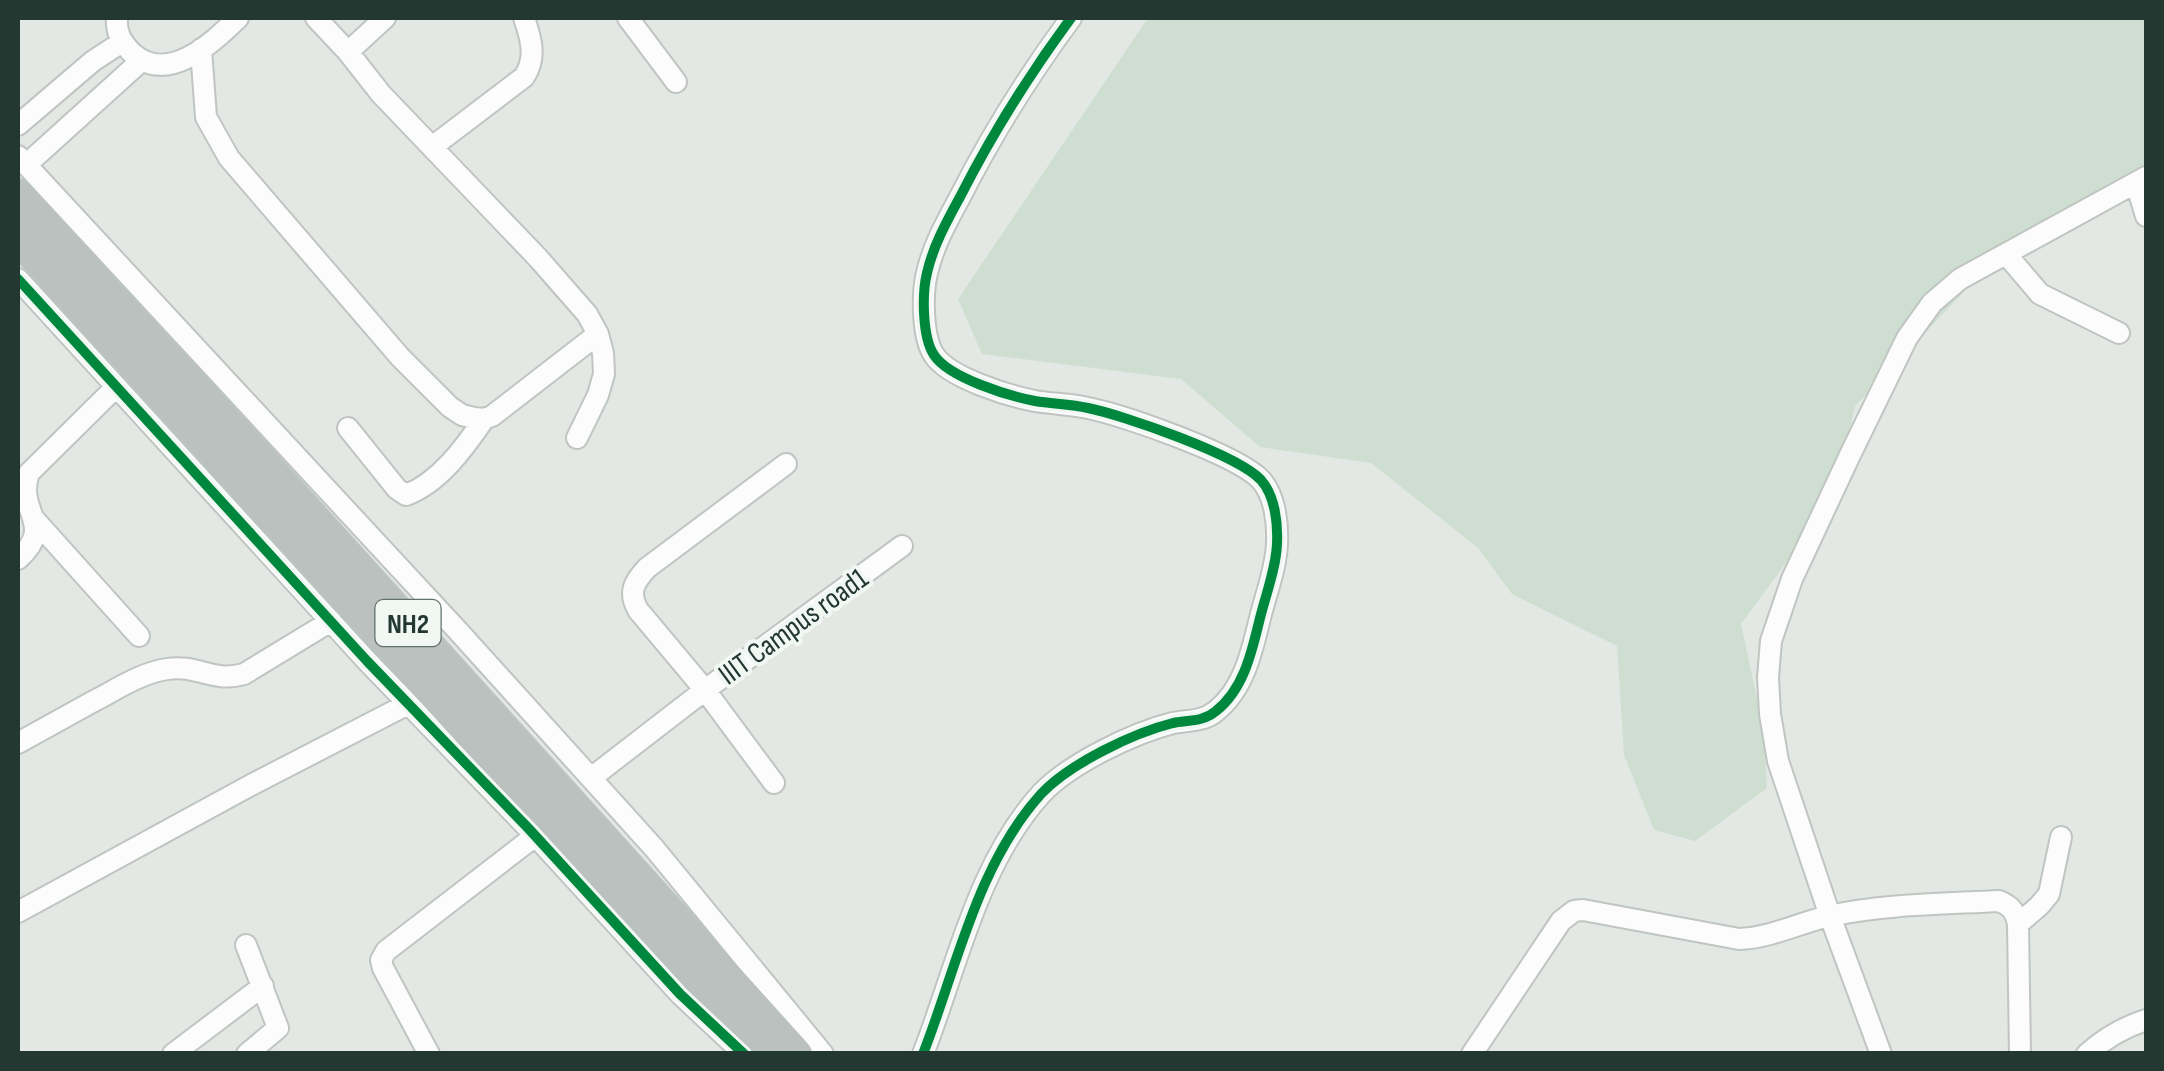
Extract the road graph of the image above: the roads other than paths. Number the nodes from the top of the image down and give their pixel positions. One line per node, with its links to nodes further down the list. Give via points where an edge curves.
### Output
1 (117, 18): 8 (street)
2 (238, 18): 9 (street)
3 (316, 18): 10 (street)
4 (385, 18): 10 (street)
5 (524, 18): 14 (street, via 533,54 524,77)
6 (628, 18): 12 (street)
7 (1071, 18): 55 (street, via 989,139 937,245 924,301 931,349 942,364 982,384 1110,414 1243,466 1271,495 1277,544 1250,656 1226,702 1206,717 1137,736 1074,768 1046,789 1011,833)
8 (122, 42): 11 (street); 13 (street)
9 (201, 49): 11 (street, via 164,65); 25 (street, via 206,117 229,158 400,357 450,407)
10 (348, 52): 14 (street)
11 (141, 61): 15 (street)
12 (676, 82)
13 (18, 125)
14 (432, 147): 23 (street, via 538,258)
15 (22, 161): 38 (street)
16 (2141, 180): 18 (street); 20 (street)
17 (18, 195): 53 (highway, NH2)
18 (2146, 216)
19 (18, 238): 52 (highway, NH2)
20 (2006, 254): 22 (street, via 2040,294); 43 (street, via 1932,303 1906,338 1792,579 1771,641 1770,714 1778,761)
21 (18, 279): 24 (street)
22 (2119, 333)
23 (598, 334): 25 (street); 27 (street, via 604,374)
24 (116, 388): 29 (street); 33 (street)
25 (484, 419): 26 (street, via 450,461 406,494)
26 (348, 428)
27 (576, 438)
28 (786, 464): 35 (street, IIIT Campus road1, via 634,582 638,610)
29 (21, 486): 30 (street)
30 (33, 518): 32 (street, via 35,539); 34 (street)
31 (902, 546): 35 (street, IIIT Campus road1)
32 (18, 559)
33 (330, 622): 36 (street); 37 (street, via 244,674 214,677 186,668 151,673)
34 (139, 636)
35 (705, 690): 38 (street); 39 (street)
36 (408, 704): 40 (street); 42 (street)
37 (18, 743)
38 (591, 778): 54 (street)
39 (774, 782)
40 (535, 836): 50 (street, via 381,960); 51 (street)
41 (2061, 837): 44 (street, via 2049,894)
42 (18, 912)
43 (1830, 916): 44 (street, via 1998,901 2010,906); 56 (street, via 1739,939 1574,911); 57 (street)
44 (2018, 924): 58 (street)
45 (246, 945): 46 (street)
46 (262, 986): 48 (street); 49 (street, via 278,1028)
47 (2146, 1020): 59 (street)
48 (173, 1054)
49 (247, 1054)
50 (429, 1054)
51 (744, 1054)
52 (767, 1054)
53 (796, 1054)
54 (823, 1054)
55 (923, 1054)
56 (1472, 1054)
57 (1882, 1054)
58 (2020, 1054)
59 (2087, 1054)

